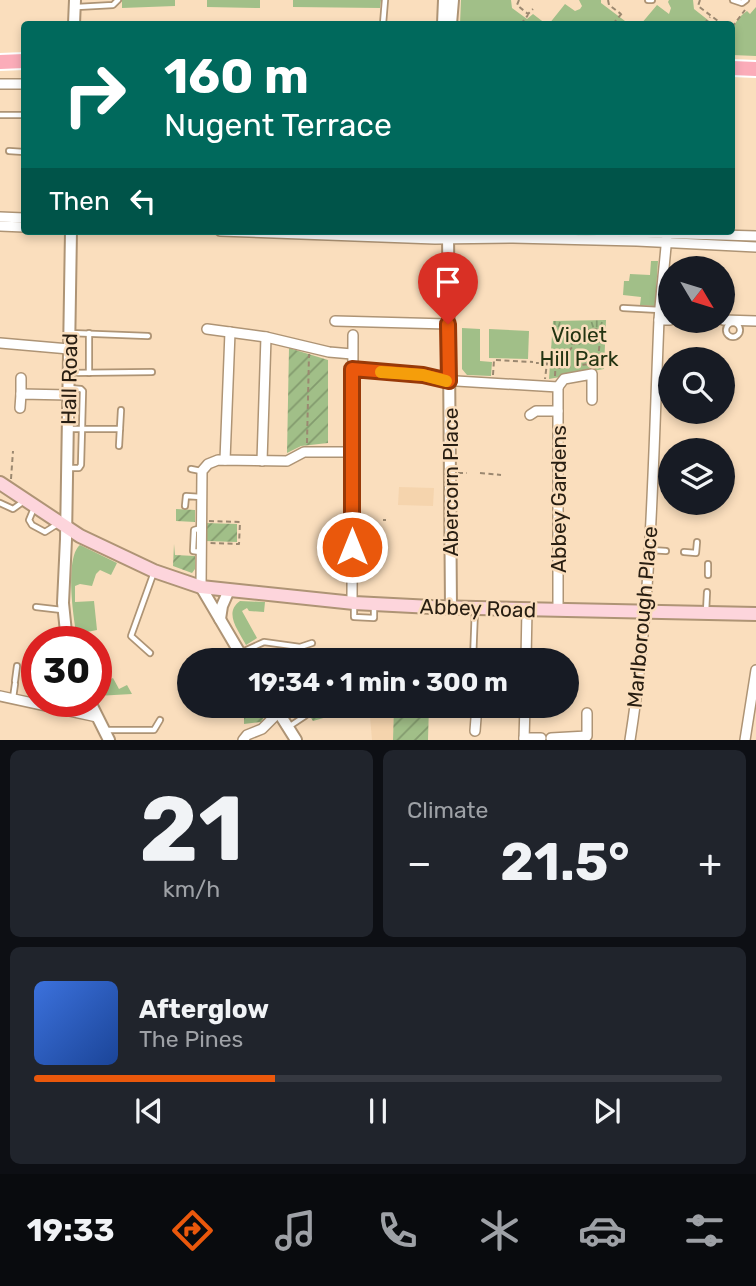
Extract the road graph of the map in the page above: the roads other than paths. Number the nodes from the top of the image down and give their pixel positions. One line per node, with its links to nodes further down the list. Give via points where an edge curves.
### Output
1 (118, 0): 7 (lane, via 113,5)
2 (385, 0): 9 (lane)
3 (444, 0): 10 (street)
4 (453, 0): 11 (street)
5 (733, 0): 6 (lane)
6 (746, 0)
7 (75, 3): 8 (street)
8 (74, 21)
9 (383, 21)
10 (443, 21)
11 (452, 21)
12 (0, 61): 13 (main road)
13 (21, 61)
14 (735, 68): 15 (main road)
15 (756, 69)
16 (0, 84): 17 (street)
17 (21, 84)
18 (0, 115): 19 (lane)
19 (21, 115)
20 (9, 152): 21 (lane)
21 (21, 152)
22 (0, 217): 23 (street)
23 (21, 218)
24 (0, 226): 25 (street)
25 (21, 227)
26 (71, 235): 42 (street, Hall Road)
27 (448, 235): 28 (street); 39 (street, Abercorn Place)
28 (589, 235)
29 (624, 235): 31 (street)
30 (756, 236): 31 (street)
31 (666, 239): 32 (street); 33 (street, Marlborough Place)
32 (756, 247)
33 (664, 256)
34 (623, 308): 35 (lane)
35 (658, 315)
36 (335, 321): 39 (street)
37 (735, 321): 38 (street)
38 (756, 321)
39 (448, 324): 56 (street, Abercorn Place)
40 (207, 329): 41 (street)
41 (230, 332): 47 (street); 70 (street)
42 (69, 333): 43 (lane); 49 (street, Hall Road)
43 (89, 333): 46 (lane); 54 (lane)
44 (658, 333): 82 (street, Marlborough Place)
45 (353, 335): 50 (street)
46 (148, 336)
47 (266, 337): 50 (street); 71 (street)
48 (0, 343): 49 (street)
49 (69, 349): 53 (street, Hall Road)
50 (352, 354): 51 (street)
51 (352, 369): 56 (street); 69 (street)
52 (152, 372): 54 (lane)
53 (69, 373): 54 (lane); 58 (street, Hall Road)
54 (89, 373)
55 (22, 378): 59 (street)
56 (449, 381): 57 (street); 94 (street, Abercorn Place)
57 (552, 387): 60 (street, via 564,379 592,374); 63 (street, Abbey Gardens)
58 (69, 392): 59 (street); 65 (street, Hall Road); 66 (lane, via 83,391)
59 (21, 394): 61 (street)
60 (592, 400)
61 (20, 408)
62 (121, 410): 67 (lane)
63 (558, 411): 64 (street); 98 (street, Abbey Gardens)
64 (530, 415)
65 (68, 429): 66 (lane); 72 (street, Hall Road)
66 (82, 429): 67 (lane); 72 (lane, via 81,465)
67 (120, 429): 68 (lane)
68 (119, 446)
69 (352, 452): 71 (street, via 307,452 288,461); 91 (street)
70 (225, 460): 71 (street); 74 (street, via 213,461)
71 (262, 461)
72 (67, 468): 80 (street, Hall Road)
73 (191, 469): 74 (lane)
74 (202, 471): 76 (street)
75 (5, 487): 78 (main road, Abbey Road)
76 (201, 497): 79 (lane, via 186,496); 88 (street)
77 (0, 503): 78 (lane, via 13,509)
78 (30, 504): 80 (main road, Abbey Road)
79 (186, 506)
80 (62, 525): 86 (main road, Abbey Road, via 126,563); 97 (street, Hall Road)
81 (696, 542): 84 (lane, via 696,553)
82 (650, 550): 83 (lane); 99 (street, Marlborough Place)
83 (666, 551)
84 (684, 552)
85 (708, 565): 87 (lane)
86 (154, 571): 88 (main road, Abbey Road); 109 (lane, via 131,636)
87 (708, 575)
88 (201, 587): 89 (main road, Abbey Road); 102 (street)
89 (229, 590): 91 (main road, Abbey Road); 102 (street)
90 (707, 592): 100 (lane)
91 (353, 603): 92 (main road, Abbey Road); 92 (lane, via 354,617 376,618)
92 (374, 604): 94 (main road, Abbey Road)
93 (36, 607): 97 (lane)
94 (451, 607): 95 (main road, Abbey Road)
95 (475, 608): 96 (main road, Abbey Road); 107 (lane)
96 (527, 609): 98 (main road, Abbey Road); 108 (street)
97 (63, 610): 103 (street, Hall Road)
98 (558, 610): 99 (main road, Abbey Road)
99 (646, 612): 100 (main road, Abbey Road); 129 (street, Marlborough Place)
100 (706, 613): 101 (main road, Abbey Road)
101 (756, 614)
102 (220, 619): 105 (street)
103 (65, 626)
104 (312, 643): 106 (lane, via 300,647 264,642)
105 (237, 648)
106 (255, 648)
107 (473, 648)
108 (526, 648)
109 (150, 653)
110 (17, 666): 113 (lane)
111 (756, 670): 130 (street)
112 (0, 696): 113 (street)
113 (13, 699): 114 (street)
114 (21, 701)
115 (587, 713): 126 (street, via 587,736)
116 (97, 717): 125 (street)
117 (270, 718): 127 (street)
118 (283, 718): 123 (street)
119 (302, 718): 123 (lane)
120 (476, 718): 124 (street)
121 (525, 718): 126 (street)
122 (160, 720): 125 (lane, via 154,730)
123 (289, 727): 128 (street)
124 (475, 731)
125 (106, 735)
126 (524, 739)
127 (243, 740)
128 (296, 740)
129 (630, 740)
130 (745, 740)

